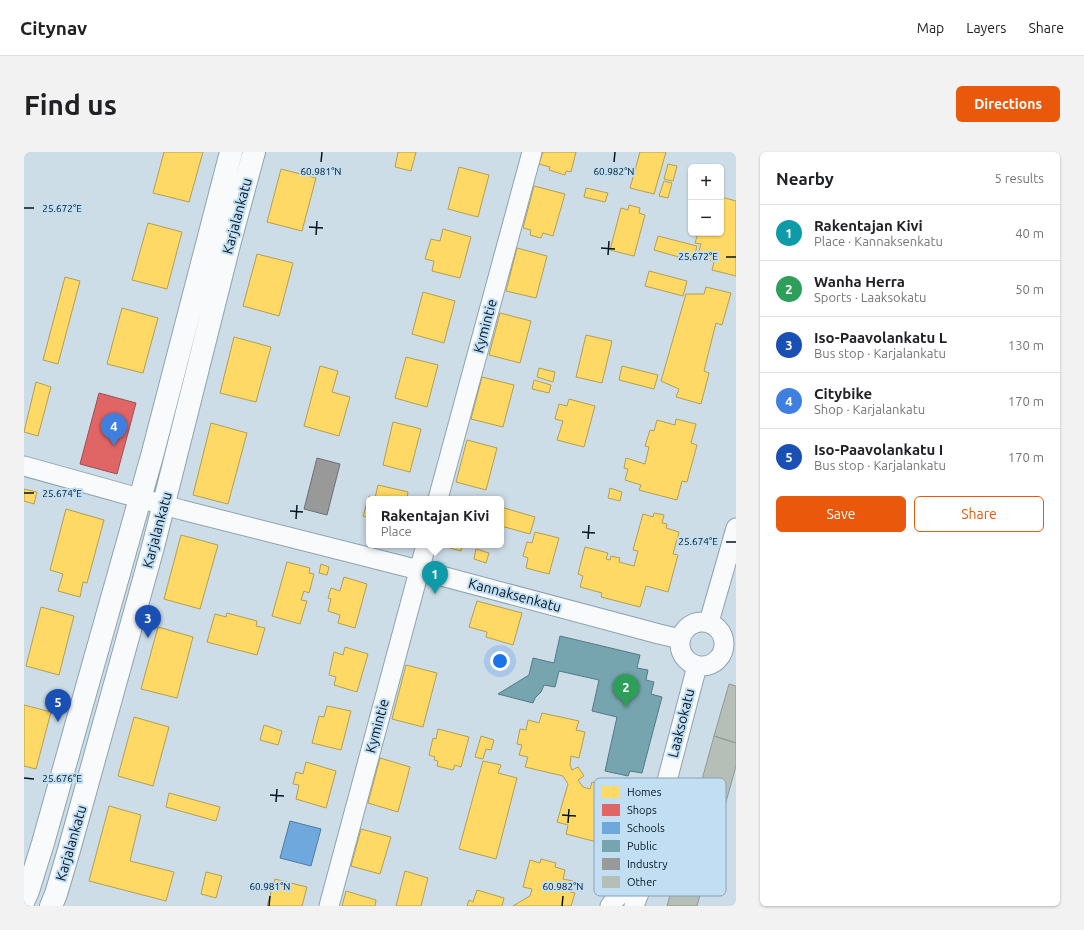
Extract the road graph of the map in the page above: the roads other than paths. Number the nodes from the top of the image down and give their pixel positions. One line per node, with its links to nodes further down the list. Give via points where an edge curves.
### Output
1 (231, 152): 6 (main road, Karjalankatu)
2 (254, 152): 7 (main road, Karjalankatu)
3 (532, 152): 5 (street, Kymintie)
4 (24, 466): 6 (street, Kannaksenkatu)
5 (439, 496)
6 (140, 498): 7 (street, Kannaksenkatu); 16 (main road, Karjalankatu, via 43,843)
7 (164, 504): 10 (street, Kannaksenkatu); 19 (main road, Karjalankatu)
8 (736, 528): 11 (street)
9 (425, 548): 10 (street, Kymintie)
10 (419, 570): 12 (street, Kannaksenkatu); 20 (street, Kymintie)
11 (709, 622): 12 (street, via 697,622 686,628); 13 (street, via 719,628)
12 (680, 638): 14 (street, via 681,650 687,660)
13 (730, 650): 14 (street, via 709,666)
14 (697, 666): 15 (street, Laaksokatu)
15 (668, 778)
16 (25, 894): 19 (main road)
17 (618, 896): 21 (street, Laaksokatu)
18 (638, 896): 22 (street, Laaksokatu)
19 (54, 900)
20 (328, 906)
21 (610, 906)
22 (634, 906)

